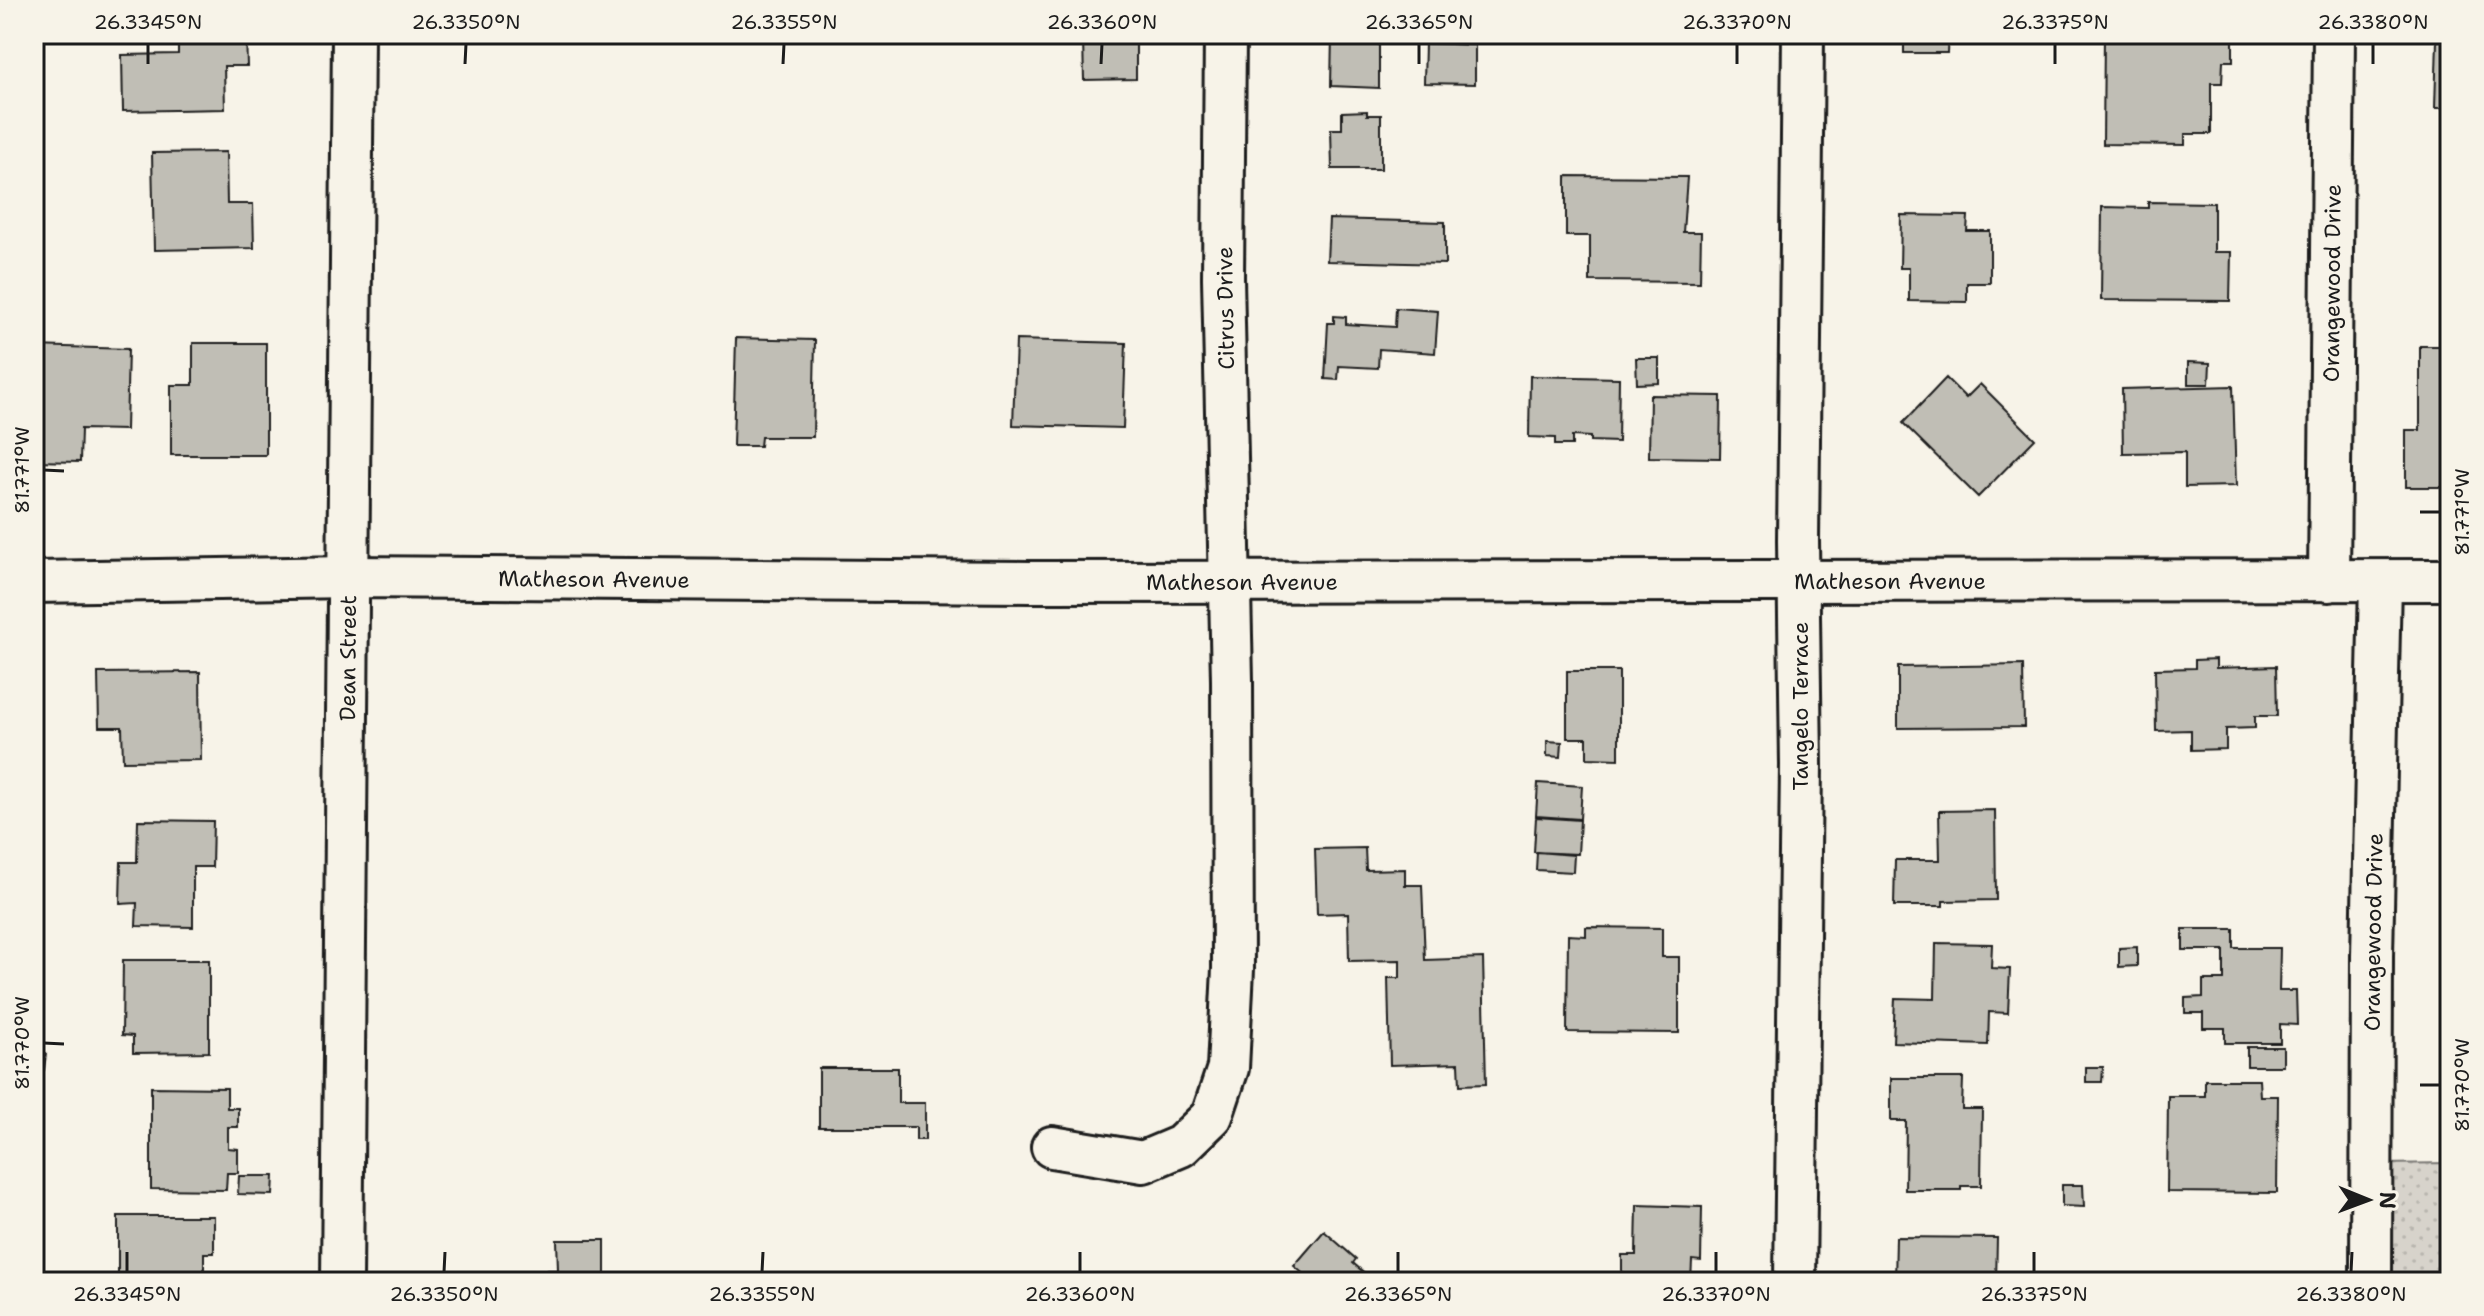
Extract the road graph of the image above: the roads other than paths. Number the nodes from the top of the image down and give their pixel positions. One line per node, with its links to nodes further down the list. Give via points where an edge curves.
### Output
1 (353, 34): 5 (street, Dean Street)
2 (1225, 34): 7 (street, Citrus Drive)
3 (1803, 34): 8 (street, Tangelo Terrace)
4 (2334, 34): 9 (street, Orangewood Drive)
5 (348, 577): 7 (street, Matheson Avenue); 11 (street, Matheson Avenue); 13 (street, Dean Street)
6 (2450, 580): 10 (street, Matheson Avenue)
7 (1229, 581): 8 (street, Matheson Avenue); 12 (street, Citrus Drive, via 1233,969 1228,1068 1212,1116 1181,1146 1143,1162)
8 (1798, 581): 9 (street, Matheson Avenue); 14 (street, Tangelo Terrace)
9 (2329, 581): 10 (street, Matheson Avenue)
10 (2380, 581): 15 (street, Orangewood Drive)
11 (34, 582)
12 (1052, 1147)
13 (342, 1282)
14 (1795, 1282)
15 (2371, 1282)

